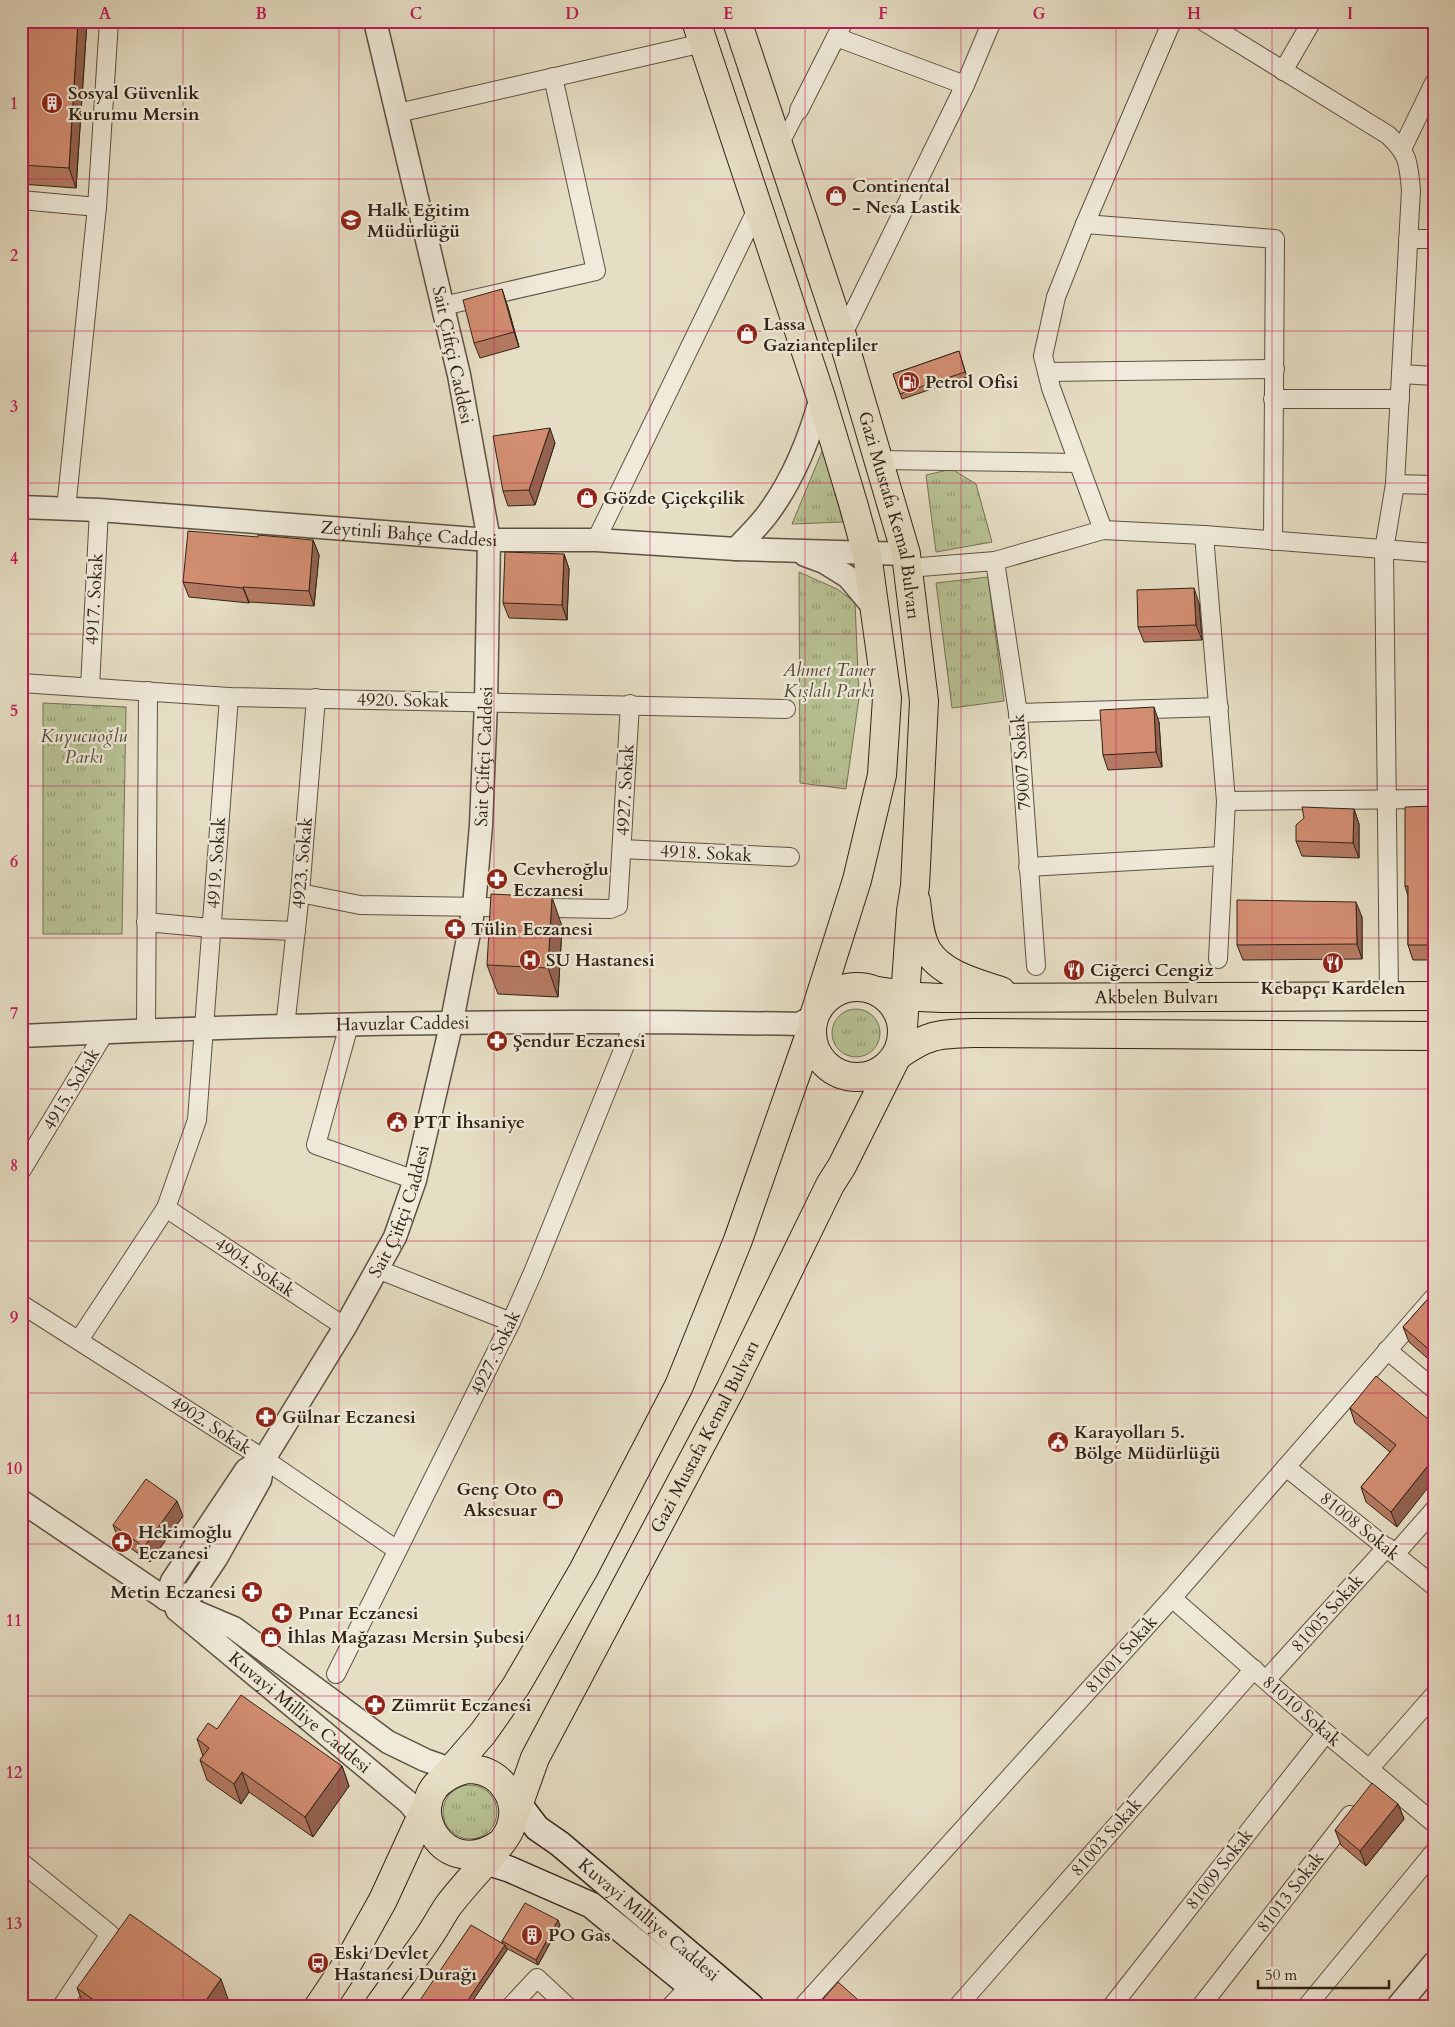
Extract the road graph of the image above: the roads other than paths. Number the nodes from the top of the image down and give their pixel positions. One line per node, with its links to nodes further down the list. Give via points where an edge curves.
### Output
1 (109, 21): 19 (street)
2 (375, 21): 15 (street, Sait Çiftçi Caddesi)
3 (737, 21): 16 (main road, Gazi Mustafa Kemal Bulvarı)
4 (992, 21): 13 (street)
5 (1172, 21): 21 (street)
6 (1203, 21): 10 (street)
7 (1312, 21): 10 (street)
8 (840, 29): 13 (street); 14 (street)
9 (700, 32): 11 (street); 20 (main road, Gazi Mustafa Kemal Bulvarı)
10 (1283, 71): 17 (street, via 1388,136)
11 (553, 77): 15 (street); 24 (street, via 596,271)
12 (1434, 83): 17 (street)
13 (965, 84): 25 (street)
14 (799, 110): 16 (street)
15 (398, 114): 24 (street, Sait Çiftçi Caddesi)
16 (780, 147): 25 (main road, Gazi Mustafa Kemal Bulvarı)
17 (1402, 149): 22 (street, via 1411,190)
18 (21, 200): 19 (street)
19 (97, 207): 38 (street)
20 (758, 207): 30 (main road, Gazi Mustafa Kemal Bulvarı); 43 (street)
21 (1085, 224): 26 (street, via 1275,239); 27 (street, via 1056,297 1044,356)
22 (1408, 239): 23 (street); 28 (street)
23 (1434, 239)
24 (443, 306): 42 (street, Sait Çiftçi Caddesi)
25 (842, 336): 33 (main road, Gazi Mustafa Kemal Bulvarı)
26 (1275, 369): 27 (street); 31 (street)
27 (1047, 372): 34 (street)
28 (1401, 374): 29 (street); 32 (street)
29 (1434, 376)
30 (821, 397): 45 (street, via 794,472 769,512); 49 (main road, Gazi Mustafa Kemal Bulvarı)
31 (1273, 399): 32 (street); 44 (street)
32 (1400, 399): 35 (street)
33 (879, 460): 34 (street); 50 (main road, Gazi Mustafa Kemal Bulvarı)
34 (1078, 463): 40 (street)
35 (1395, 484): 36 (street); 46 (street)
36 (1434, 485)
37 (21, 507): 38 (street, Zeytinli Bahçe Caddesi)
38 (66, 509): 39 (street, Zeytinli Bahçe Caddesi)
39 (99, 510): 42 (street, Zeytinli Bahçe Caddesi); 54 (street, 4917. Sokak)
40 (1103, 530): 41 (street); 51 (street)
41 (1204, 535): 44 (street); 60 (street)
42 (489, 540): 43 (street, Zeytinli Bahçe Caddesi); 58 (street, Sait Çiftçi Caddesi)
43 (596, 540): 45 (street, Zeytinli Bahçe Caddesi)
44 (1273, 541): 46 (street)
45 (736, 549): 47 (street, Zeytinli Bahçe Caddesi)
46 (1384, 550): 48 (street); 64 (street)
47 (797, 552): 49 (street, via 814,540 847,540); 52 (street, via 824,562 848,578)
48 (1434, 553)
49 (867, 554): 50 (street); 52 (main road, Gazi Mustafa Kemal Bulvarı)
50 (907, 561): 51 (street); 70 (main road, Gazi Mustafa Kemal Bulvarı, via 924,701)
51 (995, 561): 62 (street, 79007 Sokak)
52 (875, 609): 85 (main road, Gazi Mustafa Kemal Bulvarı, via 887,698 882,775 857,880)
53 (21, 683): 54 (street, 4920. Sokak)
54 (90, 687): 55 (street, 4920. Sokak)
55 (148, 691): 56 (street, 4920. Sokak); 73 (street)
56 (229, 696): 57 (street, 4920. Sokak); 74 (street, 4919. Sokak)
57 (316, 698): 58 (street, 4920. Sokak); 71 (street, 4923. Sokak)
58 (486, 702): 59 (street, 4920. Sokak); 72 (street, Sait Çiftçi Caddesi)
59 (630, 704): 61 (street, 4920. Sokak); 66 (street, 4927. Sokak)
60 (1219, 708): 62 (street); 65 (street)
61 (786, 709)
62 (1018, 713): 69 (street, 79007 Sokak)
63 (1434, 799): 64 (street)
64 (1386, 800): 65 (street); 80 (street)
65 (1226, 801): 67 (street)
66 (622, 850): 68 (street, 4918. Sokak); 72 (street, 4927. Sokak, via 618,906 610,909)
67 (1222, 856): 69 (street); 76 (street)
68 (790, 857)
69 (1028, 867): 77 (street, 79007 Sokak)
70 (915, 886): 79 (main road, Gazi Mustafa Kemal Bulvarı); 82 (main road, via 919,924 927,950 947,971)
71 (300, 892): 72 (street, via 360,905); 75 (street, 4923. Sokak)
72 (474, 907): 83 (street, Sait Çiftçi Caddesi)
73 (146, 922): 74 (street); 89 (street)
74 (211, 928): 75 (street); 90 (street, 4919. Sokak)
75 (296, 931): 87 (street, 4923. Sokak)
76 (1218, 959)
77 (1036, 966)
78 (878, 991): 79 (main road, Akbelen Bulvarı); 85 (main road, via 864,986 834,992 822,1002); 88 (main road, via 891,1000)
79 (905, 995): 82 (main road, Akbelen Bulvarı); 88 (main road, Gazi Mustafa Kemal Bulvarı)
80 (1389, 995): 81 (main road, Akbelen Bulvarı); 82 (main road, Akbelen Bulvarı)
81 (1434, 996)
82 (1018, 998)
83 (452, 1021): 84 (street, Havuzlar Caddesi); 86 (street, Havuzlar Caddesi); 96 (street, Sait Çiftçi Caddesi)
84 (634, 1023): 85 (street, Havuzlar Caddesi); 101 (street, 4927. Sokak)
85 (813, 1023): 94 (main road, via 814,1046 821,1060 831,1070 845,1076 860,1078 874,1074); 119 (main road, Gazi Mustafa Kemal Bulvarı, via 738,1240 679,1386 584,1569 516,1686)
86 (349, 1025): 87 (street, Havuzlar Caddesi); 96 (street, via 316,1145)
87 (285, 1027): 90 (street, Havuzlar Caddesi)
88 (903, 1027): 94 (main road)
89 (146, 1029): 90 (street, Havuzlar Caddesi); 91 (street, Havuzlar Caddesi)
90 (203, 1029): 97 (street, 4919. Sokak, via 197,1120)
91 (105, 1032): 92 (street, Havuzlar Caddesi); 95 (street, 4915. Sokak)
92 (21, 1036)
93 (1434, 1036): 94 (main road, Akbelen Bulvarı, via 975,1033 934,1036 915,1043)
94 (897, 1056): 121 (main road, Gazi Mustafa Kemal Bulvarı, via 730,1390)
95 (21, 1171)
96 (415, 1180): 98 (street, Sait Çiftçi Caddesi, via 395,1237)
97 (166, 1208): 102 (street, 4904. Sokak); 103 (street, 4919. Sokak)
98 (377, 1269): 101 (street); 102 (street, Sait Çiftçi Caddesi)
99 (1434, 1297): 104 (street, 81001 Sokak)
100 (21, 1304): 103 (street, 4902. Sokak)
101 (511, 1322): 110 (street, 4927. Sokak)
102 (345, 1327): 106 (street, Sait Çiftçi Caddesi)
103 (79, 1340): 106 (street, 4902. Sokak)
104 (1387, 1350): 105 (street); 107 (street, 81001 Sokak)
105 (1434, 1389)
106 (264, 1459): 110 (street, 4902. Sokak); 114 (street, Sait Çiftçi Caddesi, via 260,1480 218,1557 193,1593)
107 (1286, 1467): 111 (street, 81008 Sokak); 113 (street, 81001 Sokak)
108 (21, 1501): 114 (street, Kuvayi Milliye Caddesi)
109 (1434, 1510): 111 (street, 81005 Sokak)
110 (397, 1550): 115 (street, 4927. Sokak)
111 (1391, 1551): 112 (street, 81008 Sokak); 116 (street, 81005 Sokak)
112 (1434, 1586)
113 (1172, 1598): 116 (street, 81010 Sokak); 137 (street, 81001 Sokak)
114 (166, 1599): 119 (street, Kuvayi Milliye Caddesi, via 234,1628 388,1742); 122 (street, Kuvayi Milliye Caddesi)
115 (336, 1674)
116 (1260, 1674): 118 (street, 81010 Sokak); 138 (street, 81003 Sokak)
117 (1434, 1695): 120 (street, 81013 Sokak)
118 (1326, 1733): 120 (street, 81010 Sokak); 139 (street, 81009 Sokak)
119 (450, 1773): 121 (main road, via 471,1769 485,1772 498,1779); 122 (main road, via 434,1789)
120 (1374, 1774): 123 (street, 81010 Sokak); 140 (street, 81013 Sokak, via 1364,1798)
121 (513, 1803): 125 (main road, via 509,1831); 136 (main road, Kuvayi Milliye Caddesi, via 538,1828)
122 (427, 1817): 125 (main road, via 438,1842 449,1850); 130 (main road, via 349,1961)
123 (1434, 1823)
124 (1434, 1852): 141 (street)
125 (483, 1853): 128 (main road, Kuvayi Milliye Caddesi, via 509,1869 591,1905); 131 (main road)
126 (21, 1862): 129 (street, via 110,1934)
127 (1434, 1963): 142 (street)
128 (690, 1984): 134 (street); 135 (main road, Kuvayi Milliye Caddesi)
129 (62, 2006)
130 (319, 2006)
131 (379, 2006)
132 (511, 2006): 133 (street, via 537,1978)
133 (567, 2006)
134 (671, 2006)
135 (716, 2006)
136 (751, 2006)
137 (803, 2006)
138 (958, 2006)
139 (1112, 2006)
140 (1201, 2006)
141 (1307, 2006)
142 (1398, 2006)

